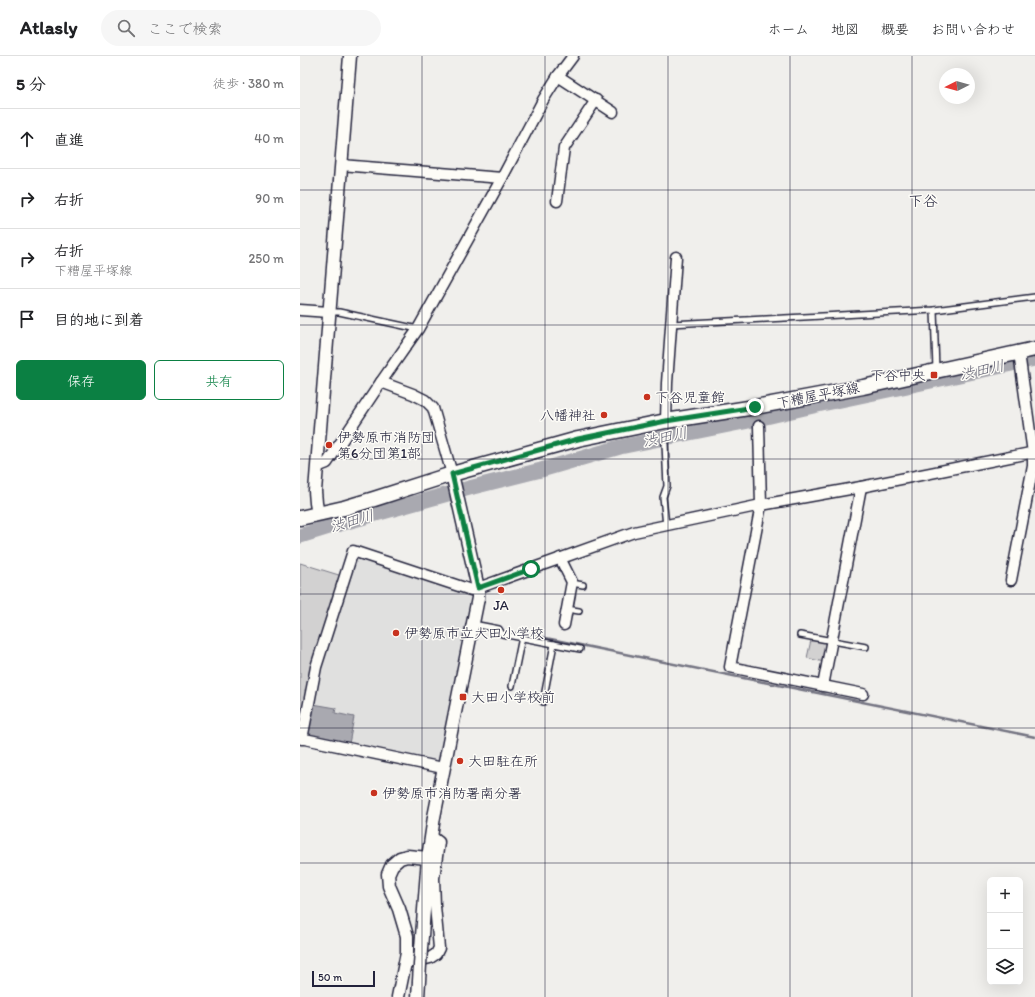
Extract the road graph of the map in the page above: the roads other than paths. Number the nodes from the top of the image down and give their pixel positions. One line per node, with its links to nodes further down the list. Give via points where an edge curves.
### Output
1 (350, 56): 6 (street)
2 (572, 56): 3 (street)
3 (558, 76): 4 (street); 7 (street)
4 (596, 100): 5 (street); 8 (street, via 564,148)
5 (613, 112)
6 (341, 165): 7 (street); 13 (street)
7 (502, 178): 15 (street)
8 (557, 201)
9 (676, 257): 14 (street)
10 (1035, 297): 12 (lane)
11 (300, 310): 13 (street)
12 (934, 310): 14 (lane); 18 (lane)
13 (329, 312): 15 (lane); 24 (street)
14 (672, 324): 20 (street)
15 (418, 329): 19 (street)
16 (1035, 349): 17 (main road, 下糟屋平塚線)
17 (1018, 353): 18 (main road, 下糟屋平塚線); 23 (street)
18 (936, 371): 20 (main road, 下糟屋平塚線, via 763,406)
19 (381, 382): 24 (street, via 327,463); 25 (street, via 425,400 433,408)
20 (666, 421): 25 (main road, 下糟屋平塚線, via 578,439)
21 (759, 426): 27 (street)
22 (664, 444): 30 (lane, via 667,486 663,497)
23 (1034, 453): 26 (street); 32 (street)
24 (317, 468): 28 (street, via 315,491)
25 (453, 479): 28 (main road, 下糟屋平塚線); 35 (street)
26 (861, 487): 27 (street); 42 (street)
27 (761, 505): 30 (street); 47 (street, via 730,667)
28 (318, 514): 29 (main road, 下糟屋平塚線)
29 (300, 518)
30 (666, 525): 31 (street, via 634,532)
31 (560, 558): 33 (street); 35 (street)
32 (1011, 580)
33 (572, 583): 34 (lane); 36 (street)
34 (583, 585)
35 (478, 588): 38 (street); 50 (street, via 471,590 354,552 316,667)
36 (567, 609): 37 (lane); 39 (street)
37 (579, 611)
38 (473, 624): 41 (lane, via 499,629 502,634); 51 (street)
39 (564, 625)
40 (800, 635): 42 (lane)
41 (522, 637): 43 (lane); 46 (lane)
42 (832, 640): 44 (lane); 47 (street)
43 (554, 644): 45 (lane); 49 (lane)
44 (866, 647)
45 (580, 649)
46 (512, 686)
47 (823, 686): 48 (street)
48 (863, 694)
49 (542, 702)
50 (301, 738): 51 (street)
51 (443, 768): 52 (street)
52 (431, 836): 53 (street); 54 (street, via 439,842 434,878 439,948 430,958)
53 (428, 858): 54 (street, via 400,858 392,865 388,874 389,886 407,936); 56 (street, bridge)
54 (405, 962): 55 (street)
55 (398, 997)
56 (418, 997)

